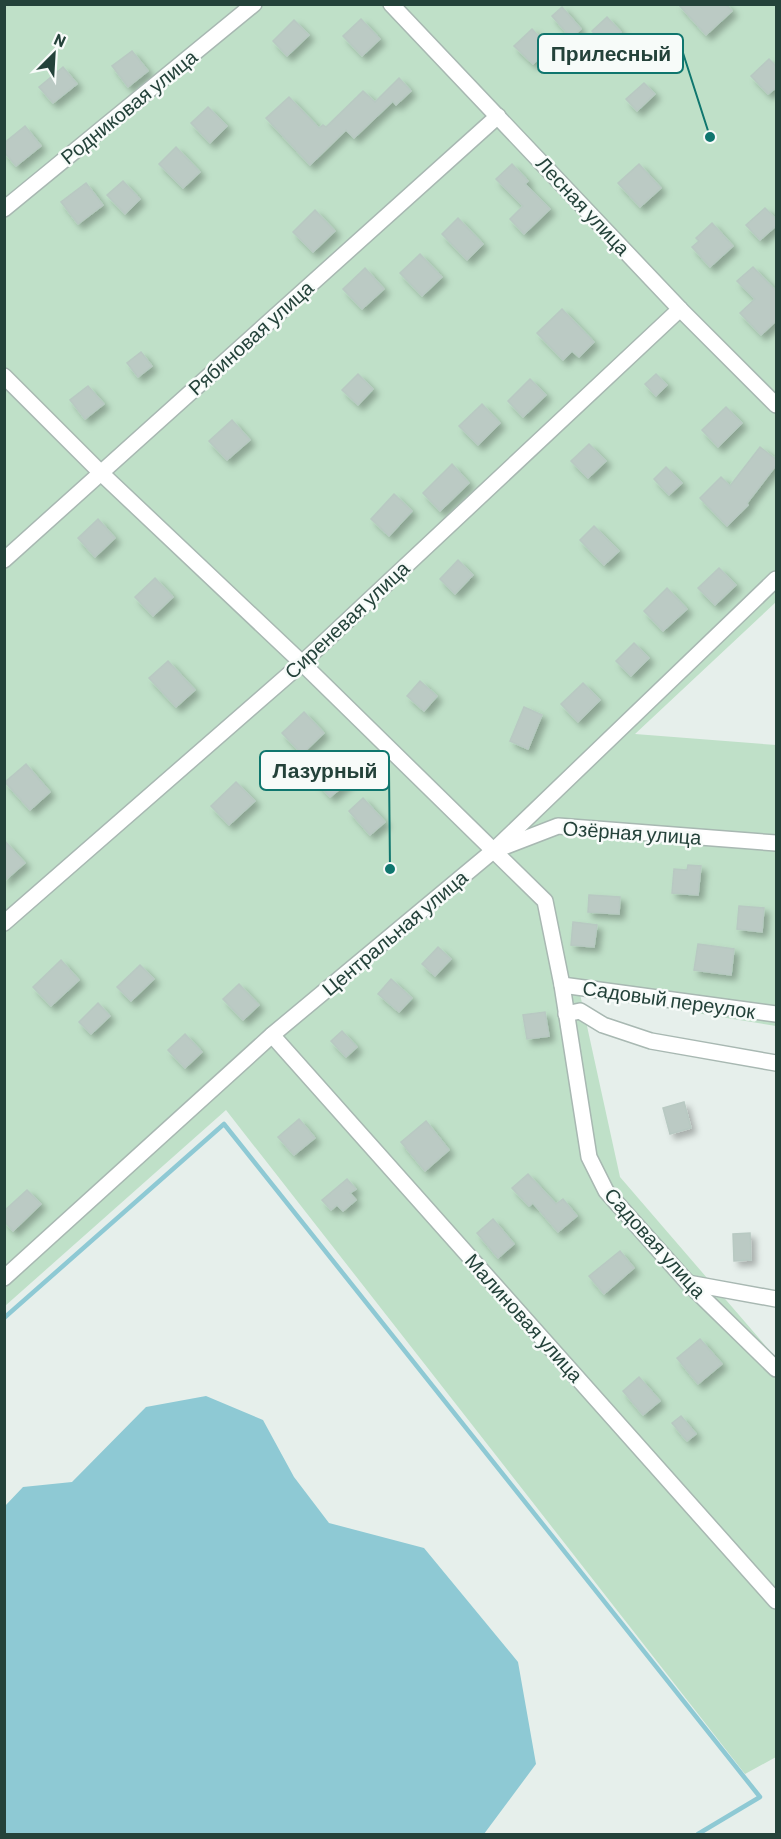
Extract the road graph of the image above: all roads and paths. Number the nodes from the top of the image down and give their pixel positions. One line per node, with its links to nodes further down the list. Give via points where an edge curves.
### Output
1 (254, 4): 4 (street, Родниковая улица)
2 (391, 4): 3 (street, Лесная улица)
3 (498, 116): 5 (street, Лесная улица); 8 (street, Рябиновая улица)
4 (4, 209)
5 (680, 309): 7 (street, Лесная улица); 11 (street, Сиреневая улица)
6 (4, 376): 8 (street, Садовая улица)
7 (777, 405)
8 (101, 473): 9 (street, Рябиновая улица); 11 (street, Садовая улица)
9 (4, 560)
10 (777, 579): 13 (street, Центральная улица)
11 (302, 663): 13 (street, Садовая улица); 14 (street, Сиреневая улица)
12 (777, 843): 13 (street, Озёрная улица, via 558,826)
13 (493, 851): 15 (street, Садовая улица, via 545,901); 18 (street, Центральная улица)
14 (4, 923)
15 (562, 986): 16 (street, Садовая улица); 17 (street, Садовый переулок)
16 (567, 1014): 19 (street, via 580,1011 603,1025 651,1041); 21 (street, Садовая улица, via 589,1157 606,1191)
17 (777, 1014)
18 (272, 1035): 20 (street, Центральная улица); 24 (street, Малиновая улица)
19 (777, 1063)
20 (4, 1278)
21 (688, 1283): 22 (street); 23 (street, Садовая улица)
22 (777, 1299)
23 (777, 1369)
24 (777, 1601)

